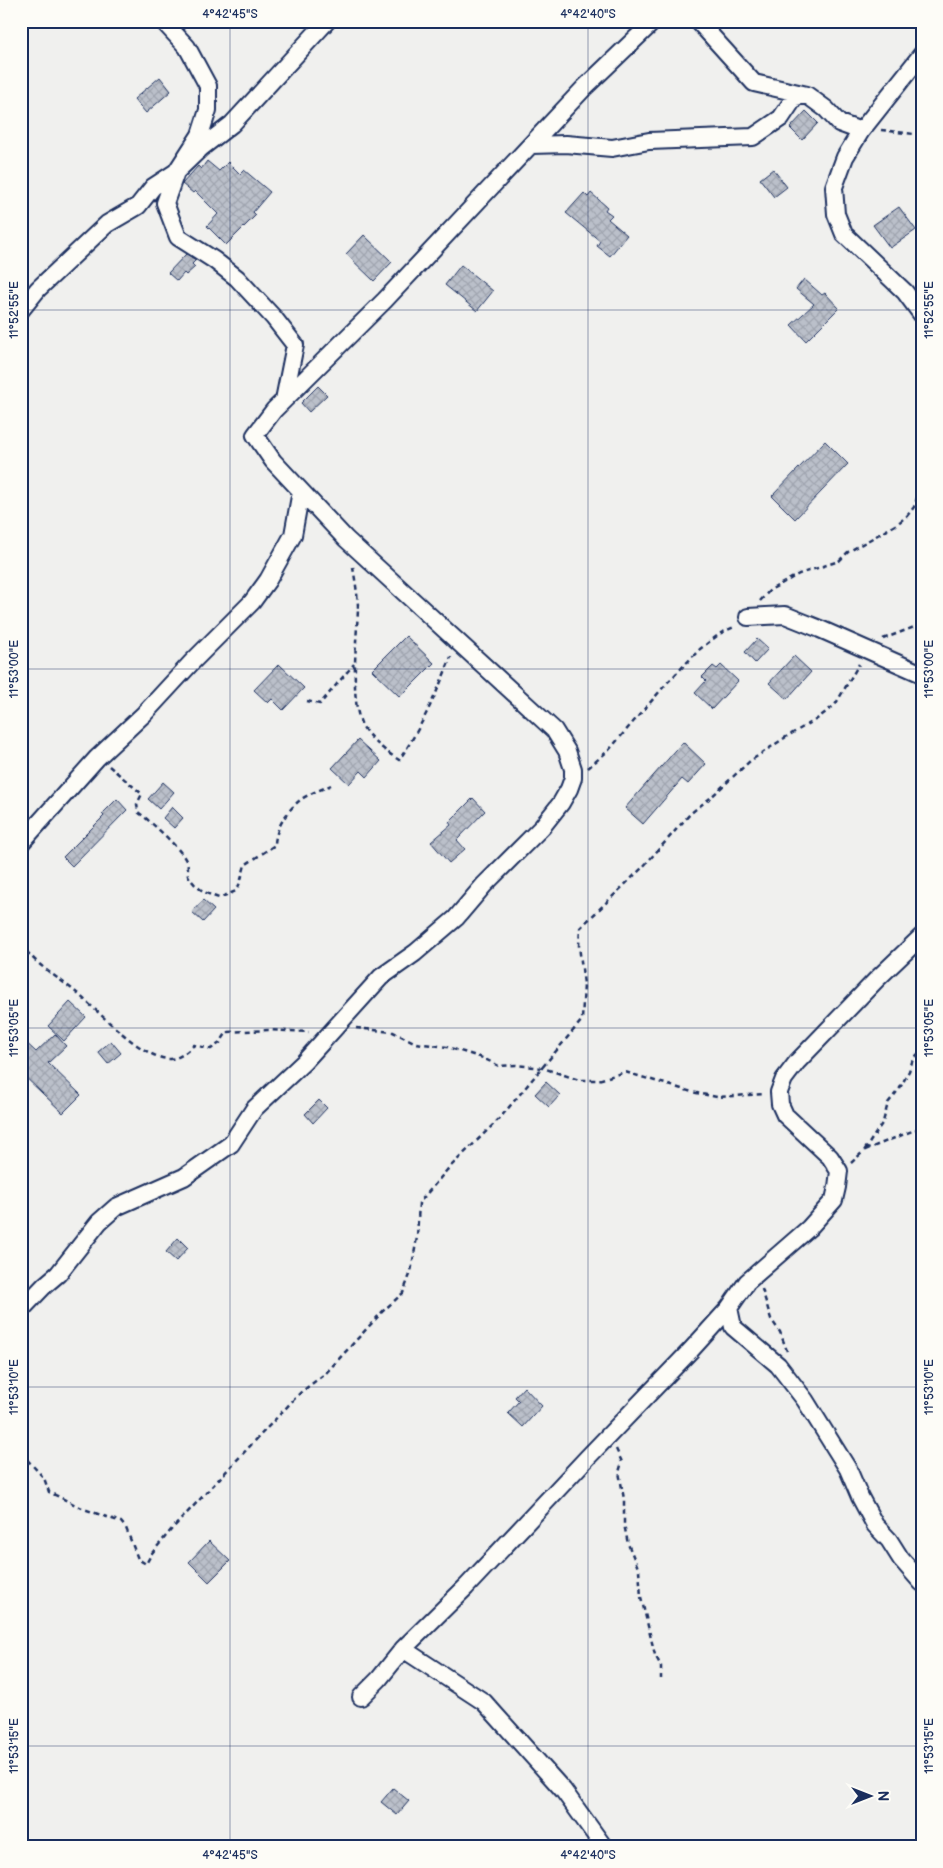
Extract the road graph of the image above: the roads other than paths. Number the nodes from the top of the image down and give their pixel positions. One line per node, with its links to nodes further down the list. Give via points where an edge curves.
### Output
1 (163, 21): 9 (street, via 187,47 208,86 208,110 200,136)
2 (327, 21): 9 (street, via 232,124)
3 (654, 21): 8 (street)
4 (698, 21): 6 (street, via 754,83)
5 (922, 54): 7 (street)
6 (807, 95): 7 (street, via 826,108 839,123); 8 (street, via 795,97 781,118 753,137 649,141 612,148)
7 (860, 131): 11 (street, via 834,188 836,214 844,234 905,292)
8 (531, 145): 12 (street, via 385,300)
9 (176, 172): 10 (street, via 153,187 138,206 107,224 38,288); 12 (street, via 165,204 178,237 237,278 296,345)
10 (21, 310)
11 (922, 315)
12 (284, 400): 13 (street, via 255,436 273,461)
13 (301, 490): 16 (street, via 293,535 252,602 98,758); 19 (street, via 346,539 554,730 573,769 570,789 542,827 456,918 415,953 380,977 304,1062 254,1109 231,1144 184,1177 116,1207 99,1222 58,1274)
14 (748, 617): 15 (street, via 786,616)
15 (922, 674)
16 (21, 843)
17 (922, 936): 18 (street, via 877,979 784,1079 779,1092 785,1115 830,1157 839,1171 834,1200 809,1228 747,1282)
18 (729, 1308): 20 (street, via 733,1327 778,1365 805,1400 848,1469 875,1524); 21 (street, via 466,1587)
19 (21, 1310)
20 (922, 1583)
21 (403, 1649): 22 (street); 23 (street, via 484,1702 563,1790)
22 (361, 1697)
23 (604, 1847)

